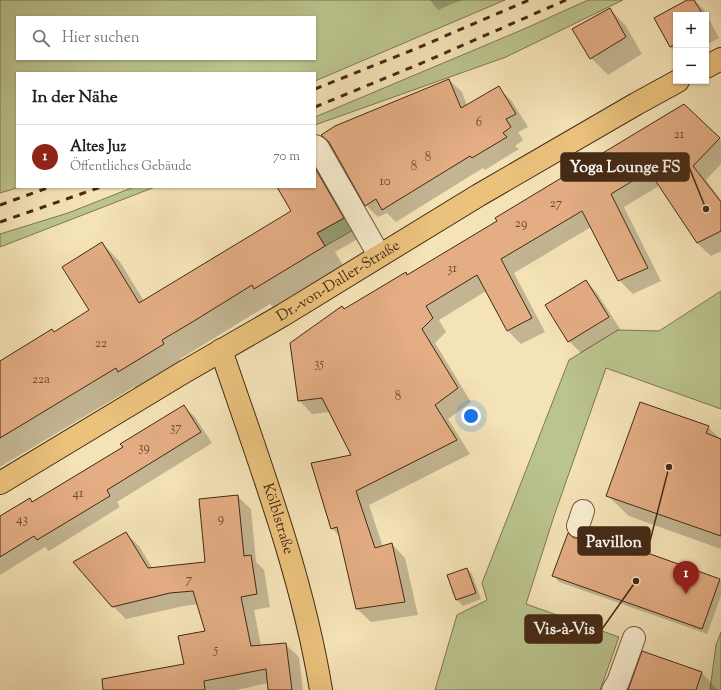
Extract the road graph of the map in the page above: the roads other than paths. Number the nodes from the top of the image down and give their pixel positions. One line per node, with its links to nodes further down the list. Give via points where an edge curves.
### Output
1 (721, 59): 2 (main road)
2 (709, 65)
3 (673, 84): 5 (main road, Dr.-von-Daller-Straße, via 488,189)
4 (316, 147): 5 (lane)
5 (379, 256): 6 (main road, Dr.-von-Daller-Straße)
6 (221, 350): 7 (main road, Dr.-von-Daller-Straße); 9 (main road, Kölblstraße, via 280,524 298,586)
7 (0, 484)
8 (634, 638): 10 (lane)
9 (321, 690)
10 (613, 690)

